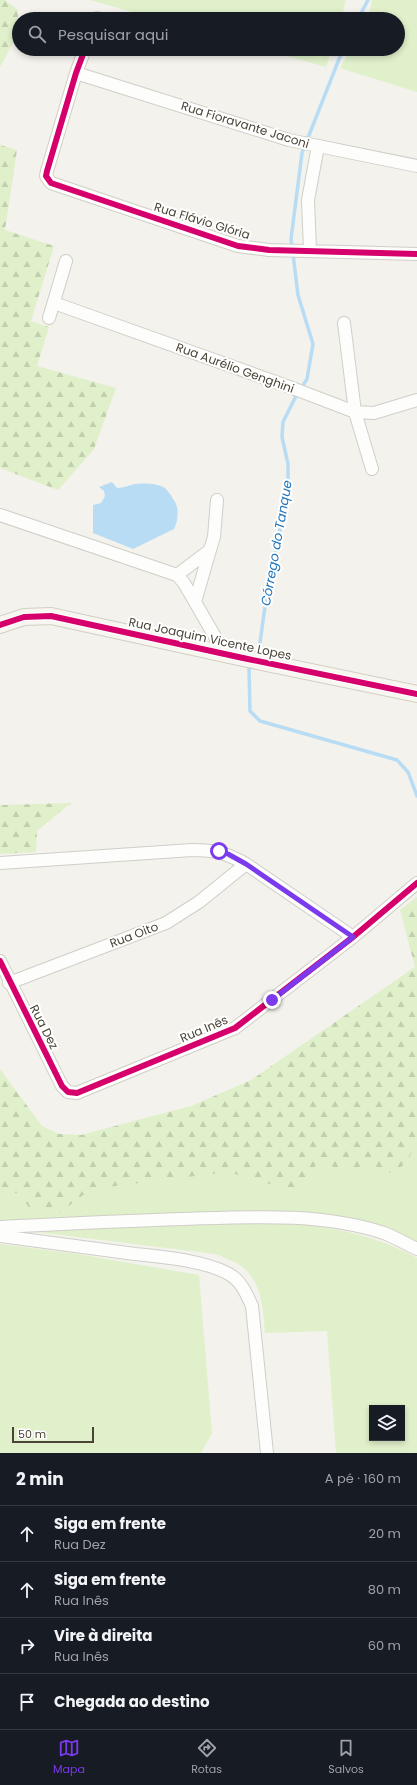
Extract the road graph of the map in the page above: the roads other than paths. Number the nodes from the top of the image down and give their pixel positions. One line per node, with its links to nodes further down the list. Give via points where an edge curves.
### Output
1 (83, 56): 2 (street)
2 (76, 73): 3 (street, Rua Fioravante Jaconi); 5 (street, Rua Flávio Glória, via 47,171 48,181 56,186 238,246 269,250)
3 (315, 146): 4 (street, Rua Fioravante Jaconi); 5 (street, via 308,200)
4 (417, 166)
5 (309, 250): 6 (street, Rua Flávio Glória)
6 (417, 254)
7 (66, 260): 8 (street)
8 (54, 303): 9 (street); 12 (street, Rua Aurélio Genghini)
9 (49, 318)
10 (344, 323): 12 (street)
11 (417, 400): 12 (street, Rua Aurélio Genghini, via 374,413)
12 (355, 412): 13 (street)
13 (372, 469)
14 (217, 500): 16 (street, via 214,537)
15 (0, 515): 17 (street)
16 (210, 550): 17 (street); 18 (street)
17 (177, 575): 18 (street)
18 (195, 602): 20 (street)
19 (0, 625): 20 (street, Rua Joaquim Vicente Lopes, via 24,617 51,616)
20 (225, 654): 21 (street, Rua Joaquim Vicente Lopes)
21 (417, 694)
22 (0, 863): 23 (street, via 207,850 228,854)
23 (246, 864): 25 (street); 27 (street, Rua Oito, via 199,902 166,923)
24 (417, 883): 25 (street, Rua Inês)
25 (353, 937): 28 (street, Rua Inês, via 235,1028)
26 (0, 961): 27 (street, Rua Dez)
27 (9, 983): 28 (street, Rua Dez, via 62,1086 68,1092)
28 (77, 1093)
29 (0, 1227): 31 (street, via 122,1221 294,1218 337,1221 362,1226)
30 (0, 1236): 32 (street, via 176,1259 213,1268 237,1280 252,1306)
31 (417, 1249)
32 (267, 1453)

